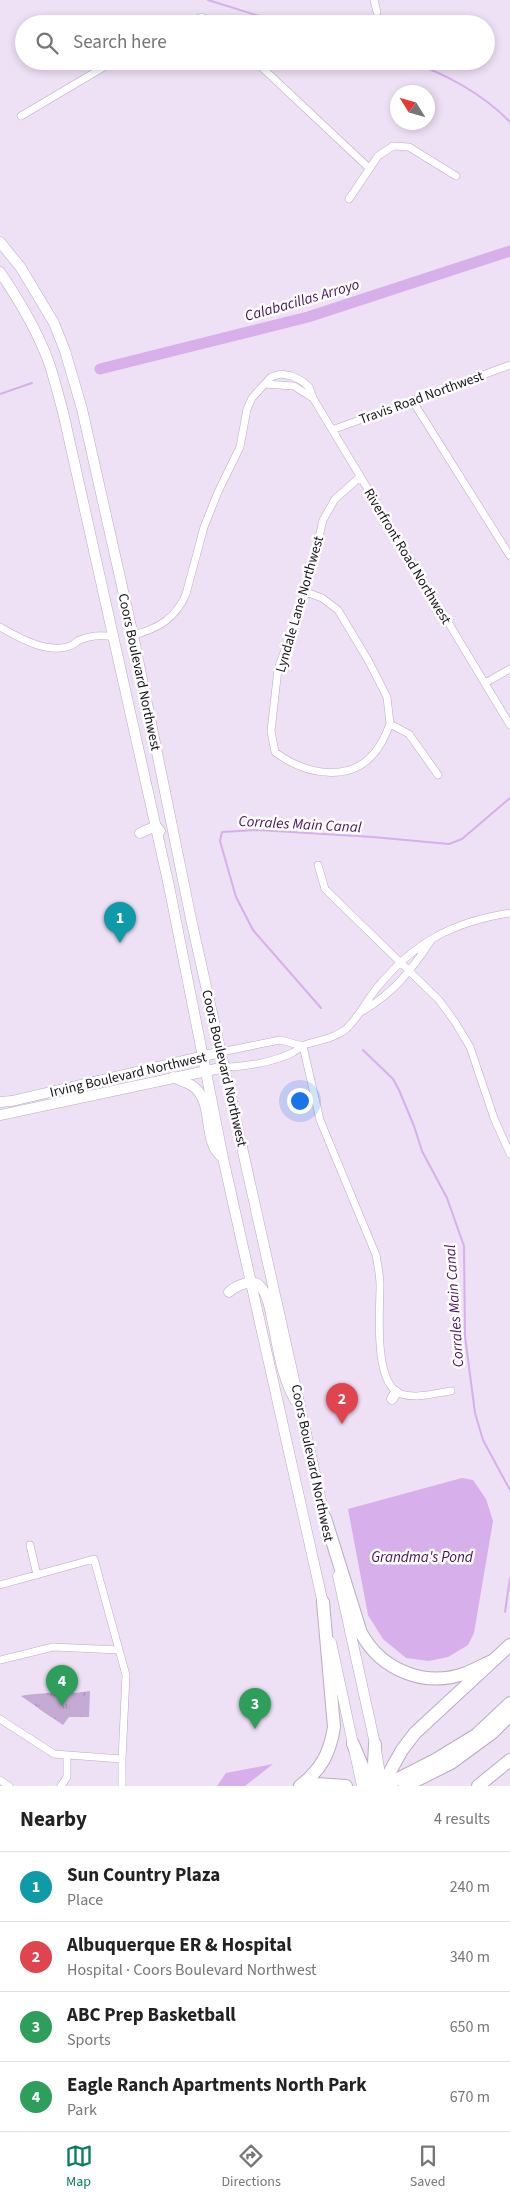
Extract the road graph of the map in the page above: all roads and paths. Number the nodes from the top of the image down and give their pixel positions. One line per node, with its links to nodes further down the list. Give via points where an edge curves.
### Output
1 (374, 0): 2 (street)
2 (377, 12)
3 (99, 70): 5 (street)
4 (265, 70): 6 (street)
5 (21, 116)
6 (370, 168): 7 (street, via 383,151 398,145 414,150); 8 (street)
7 (456, 176)
8 (349, 199)
9 (0, 242): 21 (main road, Coors Boulevard Northwest, via 38,294 65,351 82,409)
10 (0, 272): 17 (main road, Coors Boulevard Northwest, via 22,305 48,359)
11 (510, 365): 14 (street, Travis Road Northwest)
12 (265, 384): 13 (street, via 294,386); 13 (street, Riverfront Road Northwest, via 271,377 286,375 297,378 309,387); 21 (street, via 249,403 240,447 207,518 181,605 162,624)
13 (313, 398): 15 (street, Riverfront Road Northwest)
14 (412, 400): 15 (street, Travis Road Northwest); 18 (street)
15 (332, 430): 16 (street, Riverfront Road Northwest)
16 (360, 477): 19 (street, Lyndale Lane Northwest, via 335,499 323,520); 24 (street, Riverfront Road Northwest)
17 (81, 490): 21 (main road, via 91,514 116,625 121,631); 22 (main road, Coors Boulevard Northwest)
18 (510, 556)
19 (306, 592): 25 (street, via 322,598 338,610 387,697); 25 (street, Lyndale Lane Northwest, via 278,669 271,732 275,752 288,762 322,774 344,772 362,764 380,746)
20 (0, 626): 22 (street, via 21,639 52,647 72,646 95,636)
21 (133, 635): 27 (main road, Coors Boulevard Northwest)
22 (114, 637): 27 (main road, via 120,642 143,737); 29 (main road, Coors Boulevard Northwest)
23 (510, 670): 24 (street)
24 (485, 683): 26 (street, Riverfront Road Northwest)
25 (390, 724): 28 (street, via 408,734)
26 (510, 725)
27 (156, 746): 32 (main road, Coors Boulevard Northwest)
28 (438, 775)
29 (156, 826): 30 (main road); 32 (main road, via 165,842 172,870); 40 (main road, Coors Boulevard Northwest)
30 (140, 833)
31 (318, 865): 35 (street, via 325,889)
32 (186, 891): 39 (main road, Coors Boulevard Northwest)
33 (510, 913): 34 (street, via 471,920)
34 (431, 940): 35 (street); 36 (street)
35 (400, 961): 36 (street); 37 (street, via 375,990)
36 (410, 972): 37 (street); 46 (street, via 439,1000 470,1048)
37 (361, 1013): 38 (street, via 337,1035)
38 (302, 1046): 39 (street, Irving Boulevard Northwest, via 280,1040); 41 (street, Irving Boulevard Northwest, via 259,1063); 50 (street, via 320,1120 376,1256 380,1280 378,1324 387,1380 394,1395)
39 (221, 1052): 40 (main road, Irving Boulevard Northwest); 41 (main road, Coors Boulevard Northwest)
40 (203, 1056): 42 (main road, Coors Boulevard Northwest); 44 (main road, Irving Boulevard Northwest)
41 (225, 1067): 42 (main road, Irving Boulevard Northwest); 51 (main road, Coors Boulevard Northwest)
42 (205, 1070): 43 (main road, Irving Boulevard Northwest); 47 (main road, Coors Boulevard Northwest)
43 (173, 1077): 45 (main road, Irving Boulevard Northwest); 47 (main road, via 192,1085 199,1093 206,1109 214,1149)
44 (0, 1102)
45 (0, 1115)
46 (510, 1154)
47 (223, 1158): 48 (main road, Coors Boulevard Northwest)
48 (251, 1283): 49 (main road); 51 (main road, via 257,1284 264,1292 286,1380); 56 (main road, Coors Boulevard Northwest)
49 (229, 1292)
50 (451, 1392)
51 (300, 1407): 52 (main road, Coors Boulevard Northwest)
52 (325, 1518): 60 (highway, via 361,1633 389,1664 402,1672 432,1679 466,1673); 65 (main road, Coors Boulevard Northwest)
53 (30, 1545): 54 (street)
54 (38, 1575): 55 (street); 58 (street, via 94,1559)
55 (0, 1585)
56 (323, 1602): 64 (main road, Coors Boulevard Northwest); 74 (highway, via 334,1727 324,1761)
57 (510, 1645): 60 (highway)
58 (119, 1650): 59 (street, via 53,1647); 67 (street, via 126,1675)
59 (0, 1660)
60 (494, 1660): 77 (highway, via 416,1733)
61 (510, 1703): 70 (highway, via 476,1735)
62 (510, 1715): 70 (highway, via 492,1733 451,1763)
63 (0, 1719): 66 (street, via 54,1754)
64 (353, 1744): 77 (highway, via 364,1770)
65 (375, 1744): 77 (highway)
66 (67, 1755): 67 (street); 72 (street, via 66,1777)
67 (122, 1759): 73 (street)
68 (510, 1760): 78 (highway)
69 (0, 1780): 71 (street)
70 (407, 1781): 77 (highway)
71 (9, 1786)
72 (61, 1786)
73 (122, 1786)
74 (300, 1786)
75 (311, 1786): 76 (highway)
76 (346, 1786)
77 (376, 1786)
78 (478, 1786)

